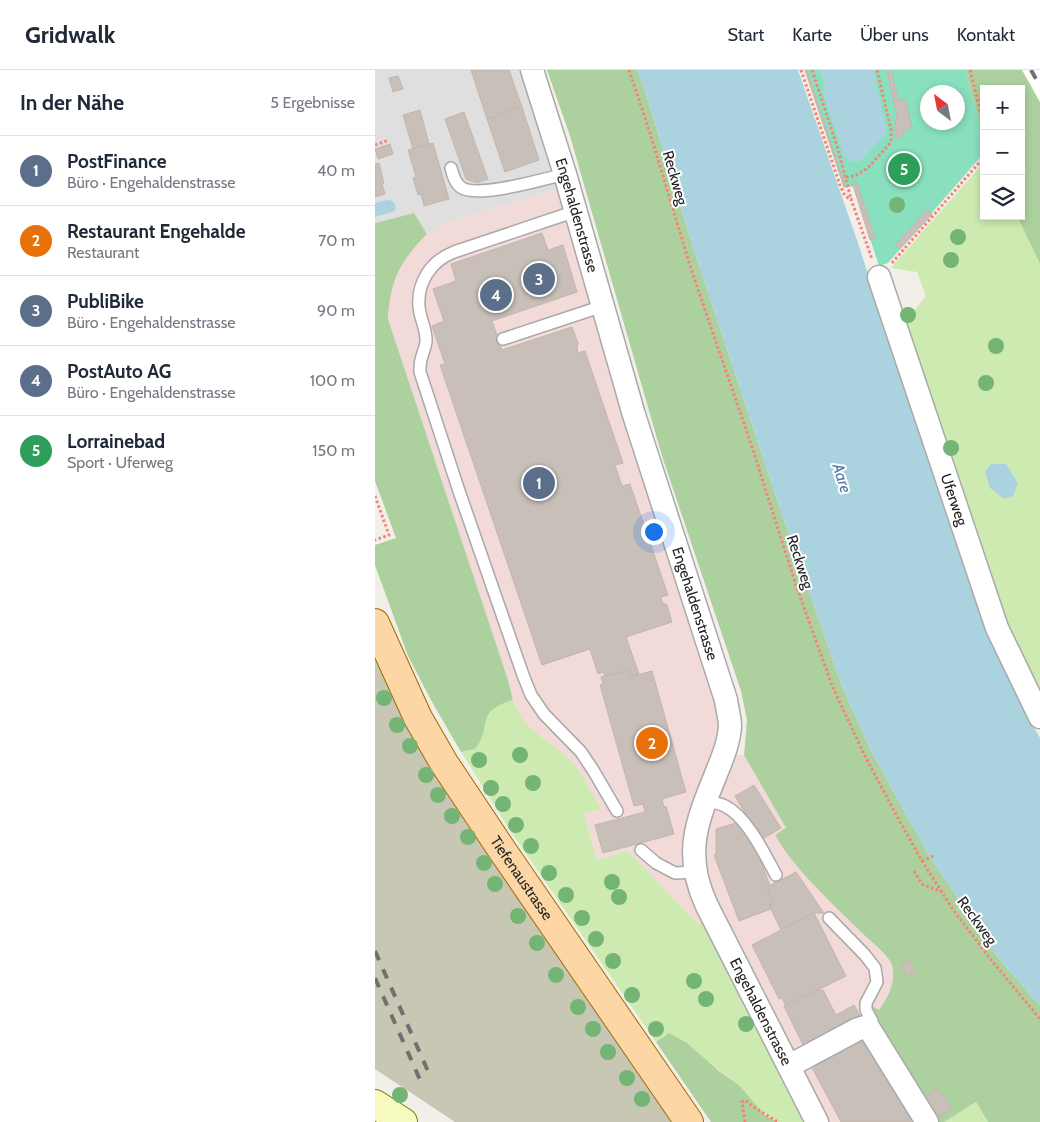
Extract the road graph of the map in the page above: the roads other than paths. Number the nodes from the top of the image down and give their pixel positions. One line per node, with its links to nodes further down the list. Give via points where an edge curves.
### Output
1 (531, 70): 3 (street, Engehaldenstrasse)
2 (451, 168): 3 (lane, via 458,185 472,191)
3 (565, 174): 4 (street, Engehaldenstrasse)
4 (576, 211): 6 (street, Engehaldenstrasse); 11 (lane, via 443,256 433,265 424,277 420,292 419,307 426,342 419,361 459,491 531,695 544,714 581,752)
5 (879, 278): 9 (street, Uferweg, via 997,628)
6 (603, 306): 7 (lane); 10 (street, Engehaldenstrasse, via 634,415 726,700 730,726 725,754)
7 (503, 339)
8 (375, 623): 20 (main road, Tiefenaustrasse, via 418,718 445,763)
9 (1040, 716)
10 (705, 801): 13 (street, Engehaldenstrasse, via 694,840); 14 (lane, via 723,804 734,811 756,839)
11 (617, 811)
12 (641, 850): 13 (lane, via 675,873)
13 (695, 872): 17 (street, Engehaldenstrasse, via 702,895)
14 (776, 875)
15 (829, 918): 16 (lane, via 875,968 877,982 866,1003 872,1021)
16 (868, 1029): 17 (street, via 858,1029); 22 (street)
17 (789, 1066): 21 (street, Engehaldenstrasse)
18 (375, 1104): 19 (street)
19 (403, 1122)
20 (689, 1122)
21 (817, 1122)
22 (927, 1122)

